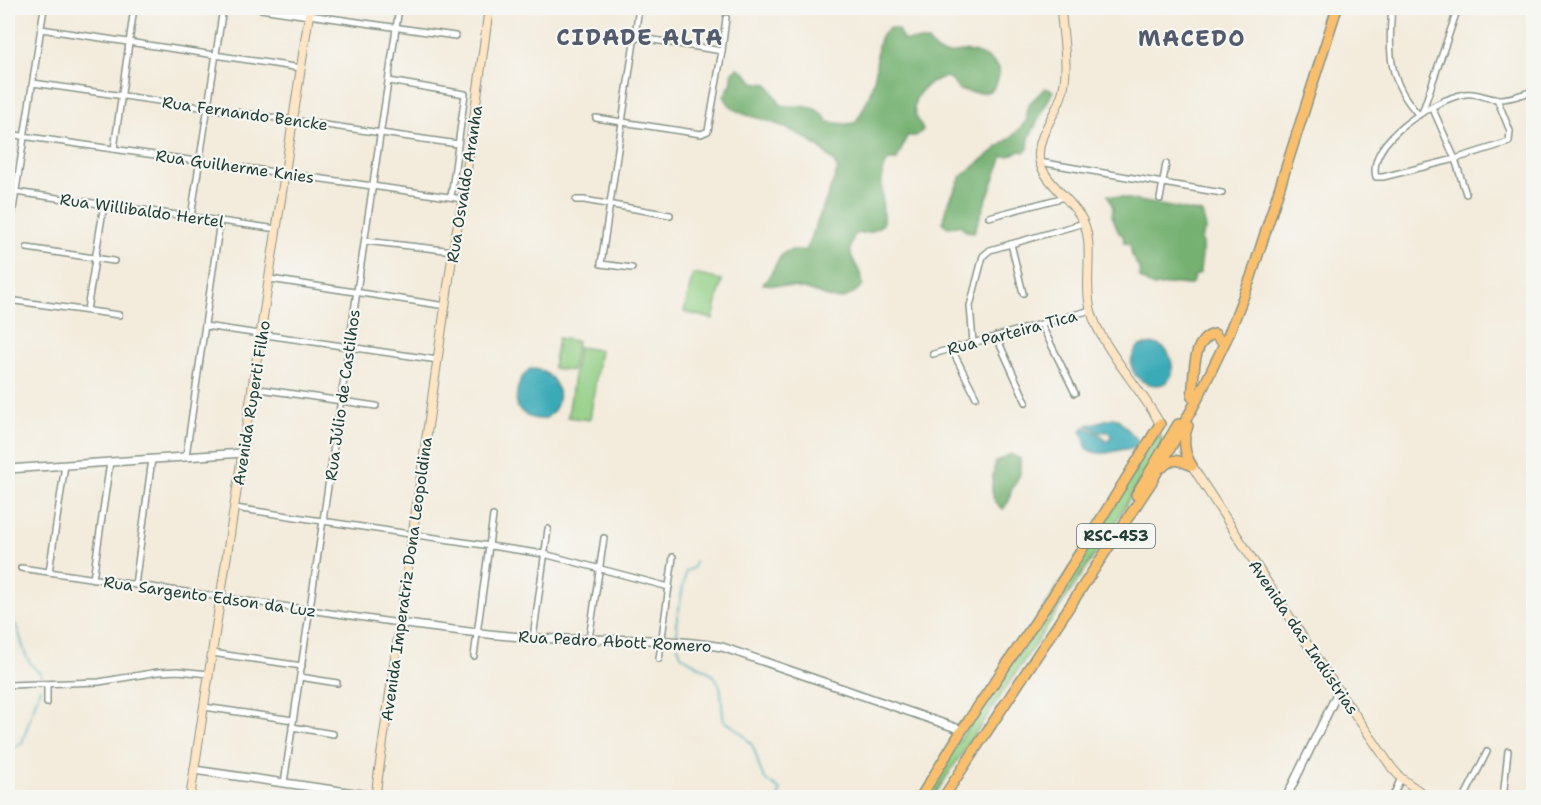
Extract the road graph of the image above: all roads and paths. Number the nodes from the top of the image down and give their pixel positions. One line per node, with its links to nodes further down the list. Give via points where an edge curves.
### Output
1 (44, 8): 15 (street)
2 (134, 8): 18 (street)
3 (223, 8): 20 (street)
4 (261, 8): 12 (street)
5 (399, 8): 14 (street, Rua Júlio de Castilhos)
6 (489, 8): 51 (main road, Rua Osvaldo Aranha)
7 (639, 8): 17 (street)
8 (1061, 8): 40 (main road, via 1065,76 1062,94 1040,142)
9 (1337, 8): 67 (highway, RSC-453)
10 (1392, 8): 29 (street, via 1390,50 1397,84 1405,99)
11 (1458, 8): 29 (street)
12 (310, 11): 14 (street); 21 (main road, Avenida Ruperti Filho)
13 (726, 18): 19 (street)
14 (396, 28): 16 (street); 22 (street, Rua Júlio de Castilhos)
15 (41, 29): 18 (street); 23 (street)
16 (455, 36)
17 (635, 37): 19 (street); 32 (street)
18 (129, 42): 20 (street); 25 (street)
19 (722, 51): 32 (street, via 708,130 701,134)
20 (216, 55): 21 (street); 28 (street)
21 (301, 68): 31 (main road, Avenida Ruperti Filho)
22 (388, 81): 33 (street, Rua Júlio de Castilhos); 36 (street, via 464,92)
23 (33, 83): 25 (street, Rua Fernando Bencke); 35 (street)
24 (1533, 91): 26 (street)
25 (121, 95): 28 (street, Rua Fernando Bencke); 37 (street)
26 (1497, 99): 27 (street, via 1466,94); 38 (street, via 1510,131 1509,142)
27 (1432, 107): 29 (street); 38 (street)
28 (208, 108): 31 (street, Rua Fernando Bencke); 39 (street)
29 (1421, 114): 38 (street, via 1388,139 1377,159 1376,177)
30 (596, 118): 32 (street)
31 (294, 120): 33 (street, Rua Fernando Bencke); 42 (main road, Avenida Ruperti Filho)
32 (622, 122): 55 (street)
33 (381, 133): 36 (street, Rua Fernando Bencke); 44 (street, Rua Júlio de Castilhos)
34 (8, 134): 35 (street, Rua Guilherme Knies)
35 (24, 136): 37 (street, Rua Guilherme Knies); 46 (street)
36 (458, 144): 49 (street)
37 (114, 149): 39 (street, Rua Guilherme Knies)
38 (1455, 159): 48 (street)
39 (200, 161): 42 (street, Rua Guilherme Knies); 58 (street)
40 (1039, 162): 43 (street); 50 (main road)
41 (1166, 164): 43 (street)
42 (286, 174): 44 (street, Rua Guilherme Knies); 62 (main road, Avenida Ruperti Filho)
43 (1163, 183): 47 (street); 52 (street)
44 (373, 186): 49 (street, Rua Guilherme Knies); 63 (street, Rua Júlio de Castilhos)
45 (8, 191): 46 (street, Rua Willibaldo Hertel)
46 (16, 192): 54 (street, Rua Willibaldo Hertel); 57 (street)
47 (1222, 194)
48 (1466, 194)
49 (452, 197): 51 (street, Rua Guilherme Knies)
50 (1065, 197): 59 (street); 61 (main road)
51 (463, 199): 66 (main road, Rua Osvaldo Aranha)
52 (1160, 199)
53 (576, 200): 55 (street)
54 (104, 204): 58 (street, Rua Willibaldo Hertel); 68 (street)
55 (609, 205): 56 (street); 70 (street, via 601,264)
56 (670, 215)
57 (12, 216)
58 (191, 217): 60 (street, Rua Willibaldo Hertel)
59 (989, 217)
60 (220, 221): 62 (street, Rua Willibaldo Hertel); 80 (street)
61 (1084, 223): 64 (street); 77 (main road)
62 (277, 230): 71 (main road, Avenida Ruperti Filho)
63 (365, 241): 66 (street); 72 (street, Rua Júlio de Castilhos)
64 (1011, 244): 73 (street); 84 (street, via 983,256 970,306)
65 (27, 248): 68 (street)
66 (454, 251): 75 (main road, Rua Osvaldo Aranha)
67 (1257, 257): 83 (highway, RSC-453); 88 (highway, RSC-453)
68 (95, 258): 69 (street); 76 (street)
69 (114, 261)
70 (632, 268)
71 (270, 279): 72 (street); 81 (main road, Avenida Ruperti Filho)
72 (357, 292): 75 (street); 85 (street, Rua Júlio de Castilhos)
73 (1023, 293)
74 (8, 300): 76 (street)
75 (446, 306): 89 (main road, Rua Osvaldo Aranha)
76 (87, 310): 78 (street)
77 (1091, 310): 79 (street, Rua Parteira Tica); 98 (main road, via 1100,332)
78 (119, 315)
79 (1041, 324): 82 (street, Rua Parteira Tica); 91 (street)
80 (205, 326): 81 (street); 101 (street)
81 (261, 334): 85 (street); 90 (main road, Avenida Ruperti Filho)
82 (996, 336): 84 (street, Rua Parteira Tica); 95 (street)
83 (1220, 340): 88 (highway); 94 (highway, RSC-453); 94 (highway, via 1215,334 1210,335 1198,351)
84 (974, 342): 86 (street, Rua Parteira Tica)
85 (348, 346): 89 (street); 93 (street, Rua Júlio de Castilhos)
86 (951, 348): 87 (street, Rua Parteira Tica); 92 (street)
87 (933, 354)
88 (1218, 356): 94 (highway, RSC-453)
89 (438, 360): 112 (main road, Avenida Imperatriz Dona Leopoldina)
90 (253, 388): 93 (street); 100 (main road, Avenida Ruperti Filho)
91 (1074, 393)
92 (976, 397)
93 (340, 401): 96 (street); 110 (street, Rua Júlio de Castilhos)
94 (1193, 401): 97 (highway, RSC-453); 105 (highway, via 1184,445); 107 (highway, RSC-453)
95 (1026, 402)
96 (376, 406)
97 (1184, 414): 98 (highway); 99 (highway, RSC-453)
98 (1160, 424): 99 (highway); 144 (highway, via 1053,596)
99 (1164, 450): 154 (highway, RSC-453)
100 (243, 453): 101 (street); 108 (main road, Avenida Ruperti Filho)
101 (186, 456): 102 (street)
102 (152, 459): 103 (street); 121 (street)
103 (110, 462): 104 (street); 120 (street)
104 (65, 465): 106 (street); 119 (street)
105 (1192, 466): 107 (highway, via 1170,461); 139 (main road, Avenida das Indústrias)
106 (8, 469)
107 (1151, 483): 155 (highway, RSC-453)
108 (235, 508): 110 (street); 123 (main road, Avenida Ruperti Filho)
109 (493, 516): 114 (street)
110 (323, 522): 112 (street); 124 (street, Rua Júlio de Castilhos)
111 (548, 529): 115 (street)
112 (413, 535): 114 (street); 125 (main road, Avenida Imperatriz Dona Leopoldina)
113 (604, 538): 118 (street)
114 (489, 546): 115 (street); 126 (street)
115 (544, 554): 118 (street); 127 (street)
116 (673, 557): 122 (street)
117 (21, 568): 119 (street, Rua Sargento Edson da Luz)
118 (600, 568): 122 (street); 128 (street)
119 (49, 572): 120 (street, Rua Sargento Edson da Luz)
120 (93, 579): 121 (street, Rua Sargento Edson da Luz)
121 (135, 585): 123 (street, Rua Sargento Edson da Luz)
122 (669, 587): 129 (street)
123 (221, 597): 124 (street, Rua Sargento Edson da Luz); 130 (main road, Avenida Ruperti Filho)
124 (310, 611): 125 (street, Rua Sargento Edson da Luz); 133 (street, Rua Júlio de Castilhos)
125 (399, 623): 126 (street, Rua Pedro Abott Romero); 152 (main road, Avenida Imperatriz Dona Leopoldina)
126 (477, 633): 127 (street, Rua Pedro Abott Romero); 131 (street)
127 (533, 638): 128 (street, Rua Pedro Abott Romero)
128 (589, 639): 129 (street, Rua Pedro Abott Romero)
129 (662, 641): 132 (street); 144 (street, Rua Pedro Abott Romero, via 698,643 742,653)
130 (212, 653): 133 (street); 134 (main road, Avenida Ruperti Filho)
131 (474, 656)
132 (659, 659)
133 (302, 666): 135 (street, Rua Júlio de Castilhos)
134 (210, 674): 137 (street, via 158,672 99,682); 141 (main road, Avenida Ruperti Filho)
135 (300, 677): 136 (street); 142 (street, Rua Júlio de Castilhos)
136 (338, 683)
137 (47, 684): 138 (street); 140 (street)
138 (8, 686)
139 (1339, 690): 149 (main road, Avenida das Indústrias); 156 (street)
140 (47, 703)
141 (204, 707): 142 (street); 148 (main road, Avenida Ruperti Filho)
142 (293, 720): 143 (street, Rua Júlio de Castilhos)
143 (292, 727): 145 (street); 150 (street, Rua Júlio de Castilhos)
144 (962, 730): 151 (highway)
145 (333, 734)
146 (1508, 751): 160 (street)
147 (1487, 752): 159 (street)
148 (194, 771): 150 (street); 153 (main road, Avenida Ruperti Filho)
149 (1401, 778): 157 (street); 158 (main road, Avenida das Indústrias)
150 (284, 783): 152 (street)
151 (920, 796)
152 (375, 797)
153 (190, 798)
154 (937, 798)
155 (943, 798)
156 (1286, 798)
157 (1392, 798)
158 (1429, 798)
159 (1464, 798)
160 (1503, 798)

